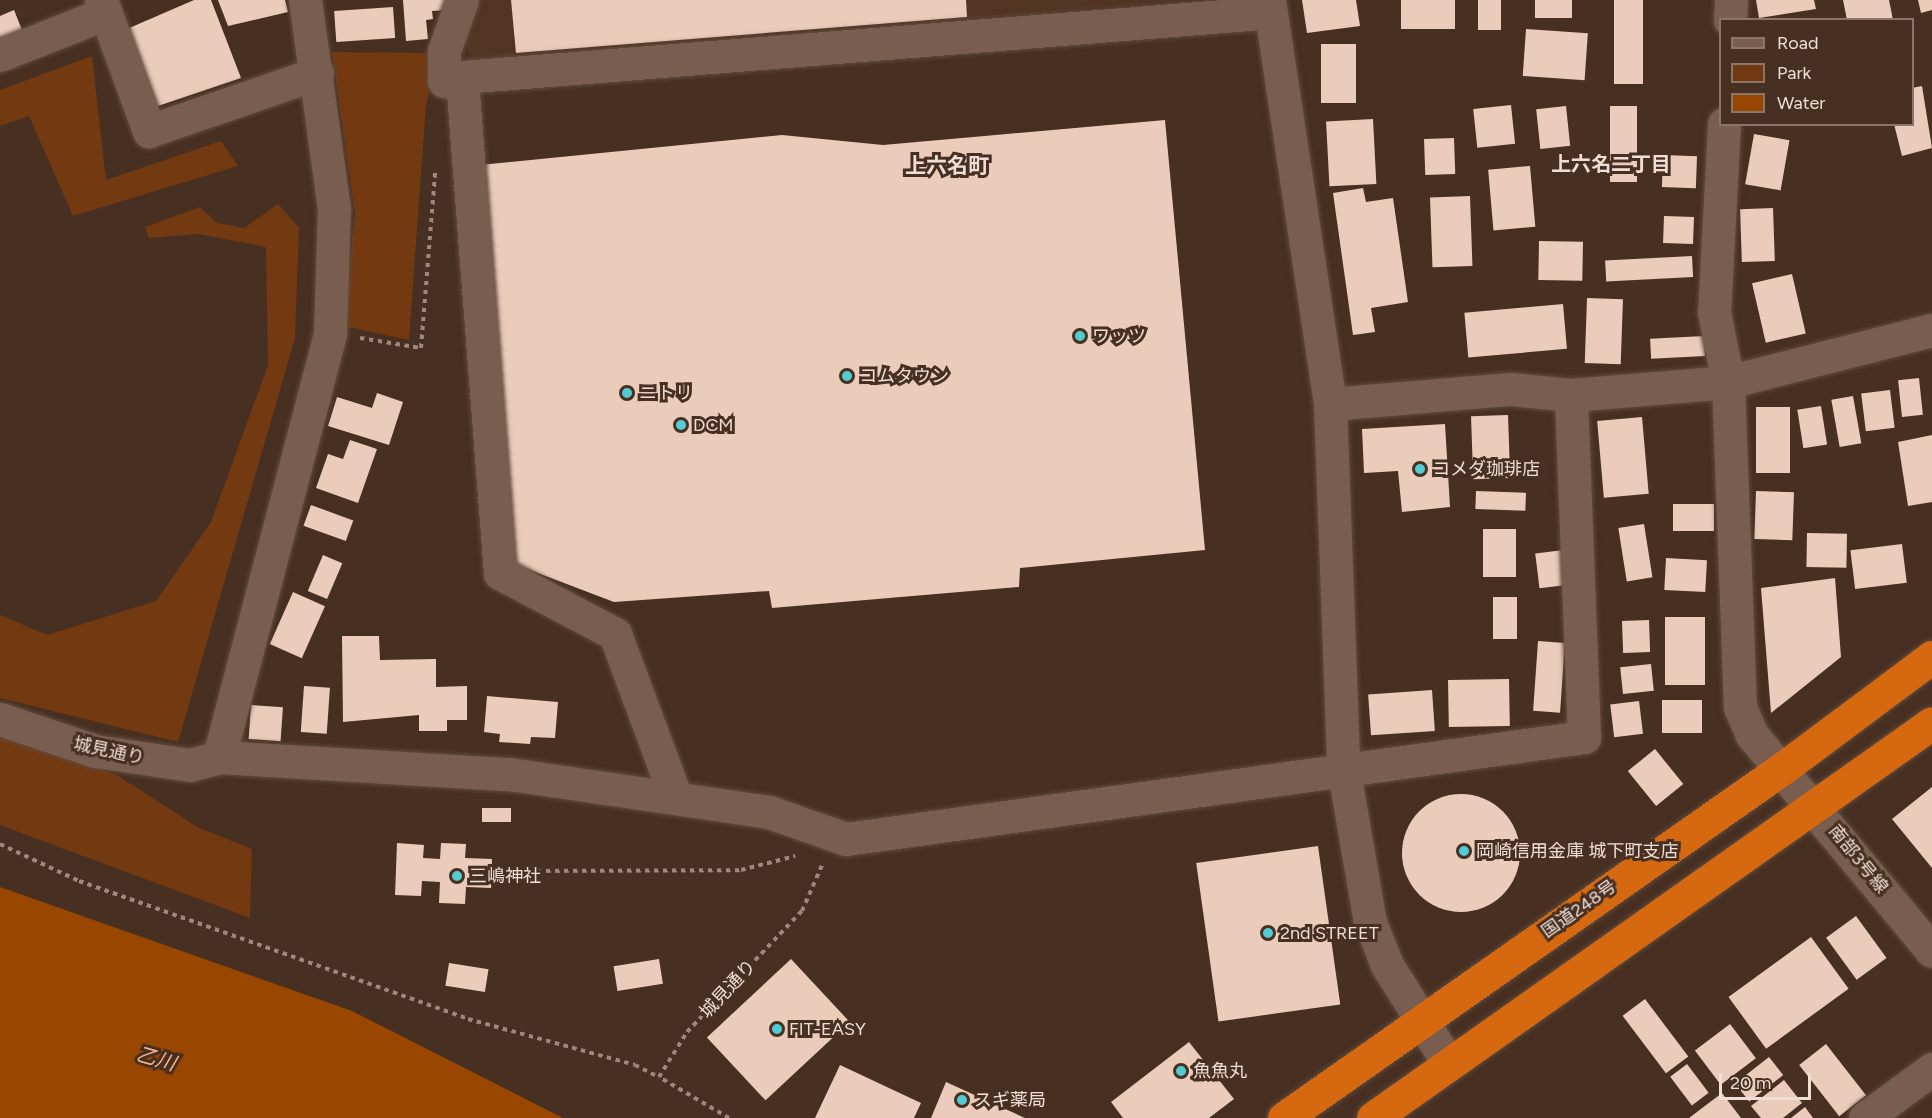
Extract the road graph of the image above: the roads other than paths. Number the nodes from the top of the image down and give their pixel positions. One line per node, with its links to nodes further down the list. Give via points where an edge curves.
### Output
1 (305, 0): 9 (street)
2 (462, 0): 10 (street, via 444,51)
3 (1245, 0): 22 (street, via 1248,14 462,77 500,573 615,634)
4 (1269, 0): 15 (street)
5 (1731, 0): 7 (street)
6 (104, 7): 8 (street); 9 (street, via 149,131)
7 (1730, 18)
8 (0, 55)
9 (317, 73): 19 (street, via 334,208 330,333)
10 (444, 81)
11 (1724, 126): 13 (street, 南部3号線, via 1713,312)
12 (1932, 330): 13 (street)
13 (1728, 382): 14 (street); 21 (street, 南部3号線, via 1740,707 1752,735)
14 (1571, 395): 15 (street, via 1510,389); 20 (street, 城見通り, via 1584,736)
15 (1330, 404): 20 (street)
16 (1932, 657): 21 (highway, 国道248号)
17 (0, 719): 19 (street, 城見通り, via 95,751 190,765)
18 (1932, 723): 23 (highway)
19 (219, 757): 22 (street, 城見通り, via 509,774)
20 (1343, 766): 22 (street, 城見通り, via 846,839 769,812); 25 (street, via 1370,922)
21 (1783, 768): 23 (street, 南部3号線); 25 (highway, 国道248号)
22 (675, 798)
23 (1816, 808): 24 (street, 南部3号線); 26 (highway)
24 (1932, 951)
25 (1418, 1021): 26 (street); 28 (highway, 国道248号)
26 (1447, 1061): 29 (highway)
27 (1932, 1069): 30 (street)
28 (1284, 1118)
29 (1373, 1118)
30 (1865, 1118)

